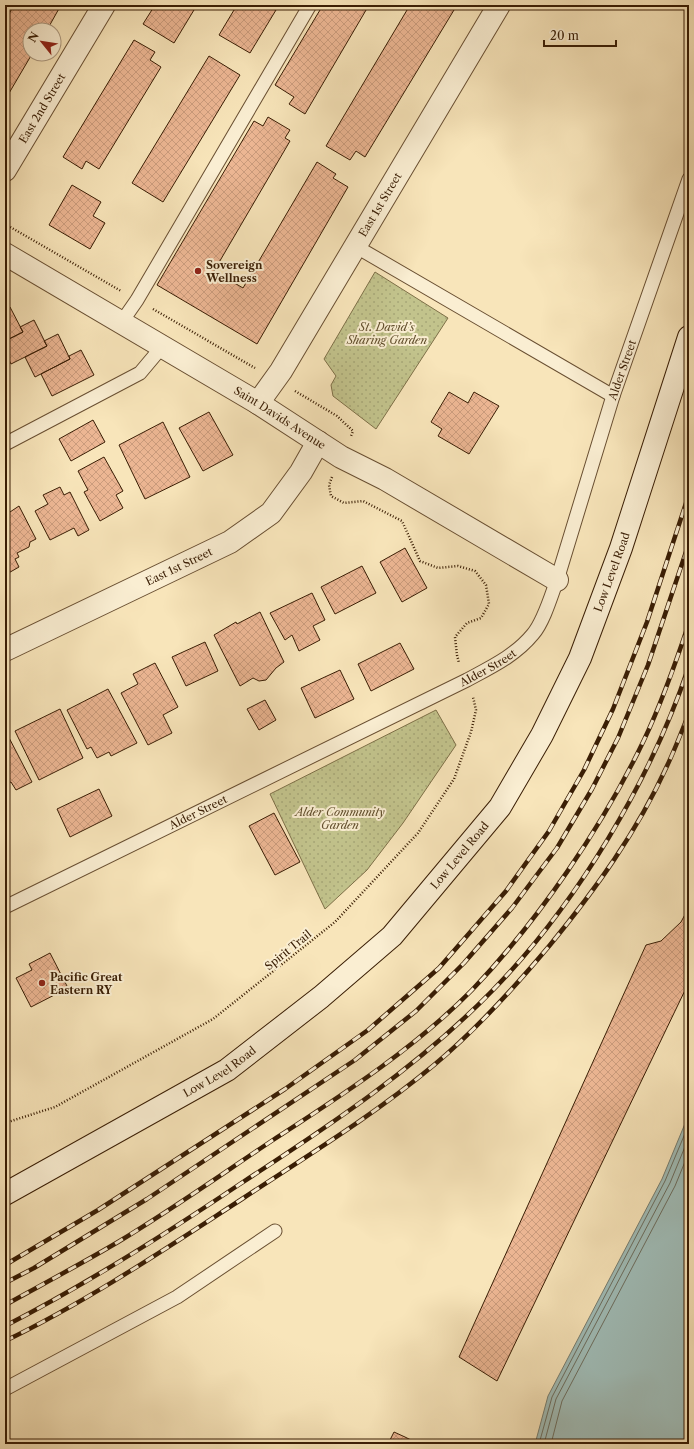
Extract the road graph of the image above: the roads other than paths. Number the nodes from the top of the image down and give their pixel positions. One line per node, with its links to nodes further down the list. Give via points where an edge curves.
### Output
1 (104, 5): 4 (street, East 2nd Street)
2 (310, 5): 8 (lane, via 137,300)
3 (499, 5): 6 (street, East 1st Street)
4 (5, 170)
5 (689, 179): 11 (lane, Alder Street)
6 (355, 246): 11 (lane); 12 (street, East 1st Street, via 281,371)
7 (5, 254): 8 (street, Saint Davids Avenue)
8 (121, 323): 10 (street, Saint Davids Avenue)
9 (689, 337): 18 (street, Low Level Road, via 621,548 580,658 542,735 500,808 392,936 321,997 227,1070)
10 (161, 348): 12 (street, Saint Davids Avenue); 14 (lane, via 140,373)
11 (613, 396): 15 (lane, Alder Street)
12 (258, 403): 13 (street, Saint Davids Avenue)
13 (318, 442): 15 (street, Saint Davids Avenue); 16 (street, East 1st Street, via 301,472 271,513 230,542)
14 (5, 444)
15 (557, 580): 17 (lane, Alder Street, via 533,633 506,659)
16 (5, 650)
17 (5, 907)
18 (5, 1194)
19 (275, 1231): 20 (lane, via 177,1297)
20 (5, 1389)

